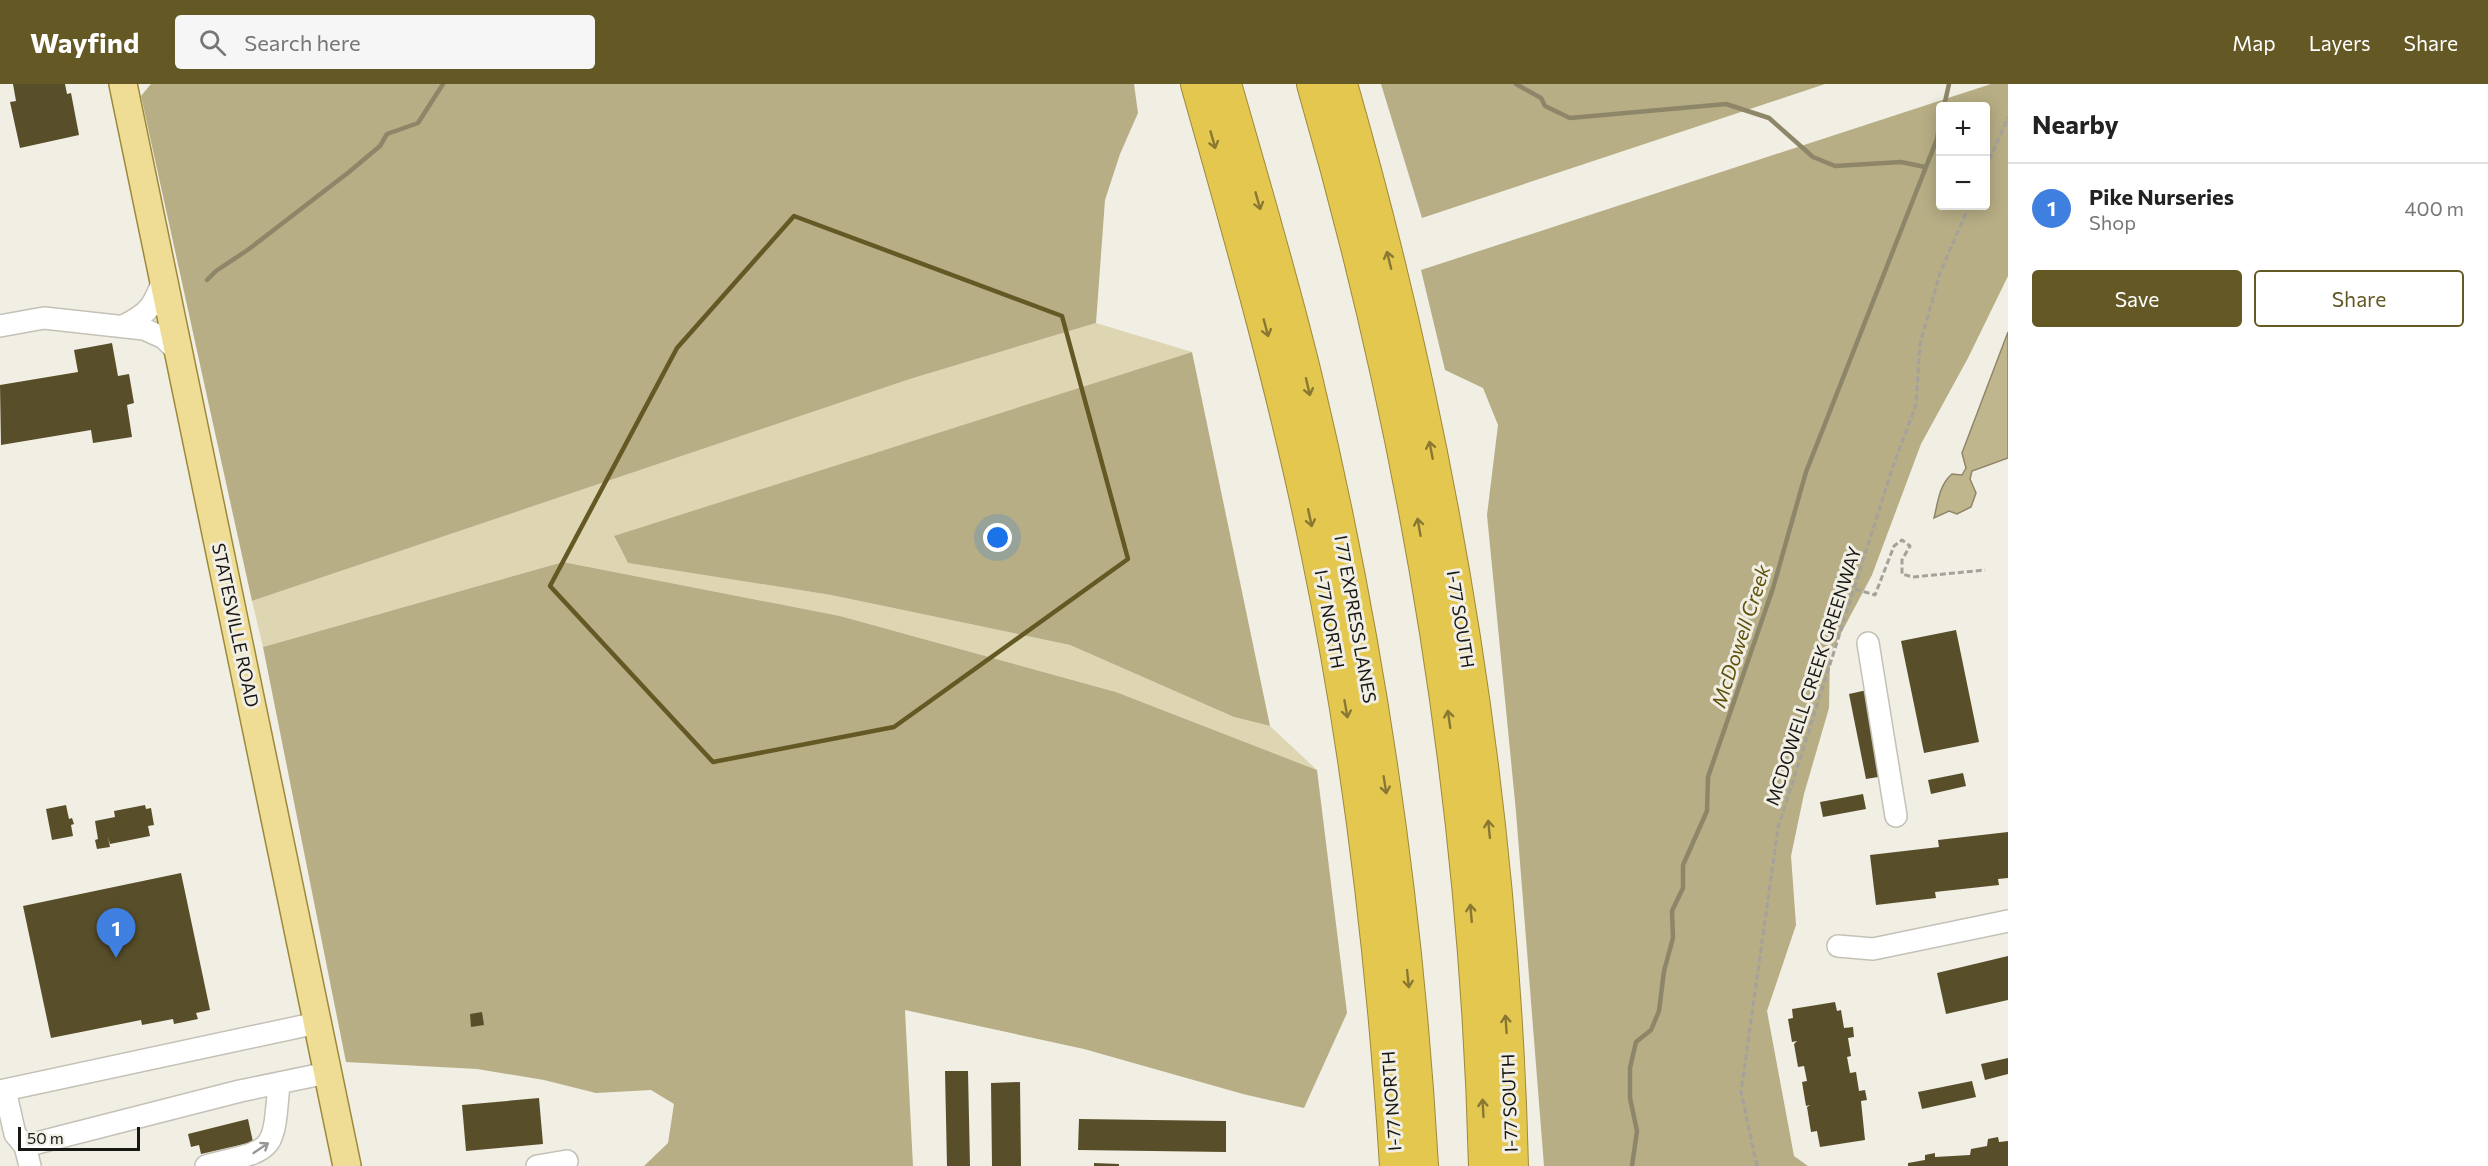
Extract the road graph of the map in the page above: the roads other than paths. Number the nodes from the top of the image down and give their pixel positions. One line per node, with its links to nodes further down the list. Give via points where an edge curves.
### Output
1 (123, 84): 6 (main road, STATESVILLE ROAD)
2 (1197, 84): 23 (highway, I-77 NORTH, one-way to 23, via 1280,382 1332,629 1373,901)
3 (1225, 84): 24 (highway, I 77 EXPRESS LANES, one-way to 24, via 1305,375 1361,635 1400,898)
4 (1313, 84): 25 (highway, one-way to 4, via 1467,873 1432,600 1379,334)
5 (1341, 84): 26 (highway, I-77 SOUTH, one-way to 5, via 1494,871 1460,607 1405,328)
6 (164, 277): 8 (street, via 155,303); 9 (main road, STATESVILLE ROAD)
7 (0, 326): 8 (street, via 44,318)
8 (123, 326): 9 (street, via 144,329 164,338)
9 (180, 354): 14 (main road, STATESVILLE ROAD)
10 (1868, 643): 11 (street)
11 (1896, 816)
12 (2008, 921): 13 (street, via 1873,949)
13 (1838, 946)
14 (317, 1023): 15 (main road, STATESVILLE ROAD); 17 (street)
15 (327, 1073): 16 (street); 21 (main road, STATESVILLE ROAD)
16 (279, 1083): 18 (street); 20 (street, one-way to 16, via 253,1154 267,1146 275,1128)
17 (3, 1091): 18 (street, via 15,1134)
18 (28, 1156)
19 (567, 1161): 22 (street)
20 (206, 1166)
21 (347, 1166)
22 (537, 1166)
23 (1396, 1166)
24 (1422, 1166)
25 (1485, 1166)
26 (1512, 1166)

